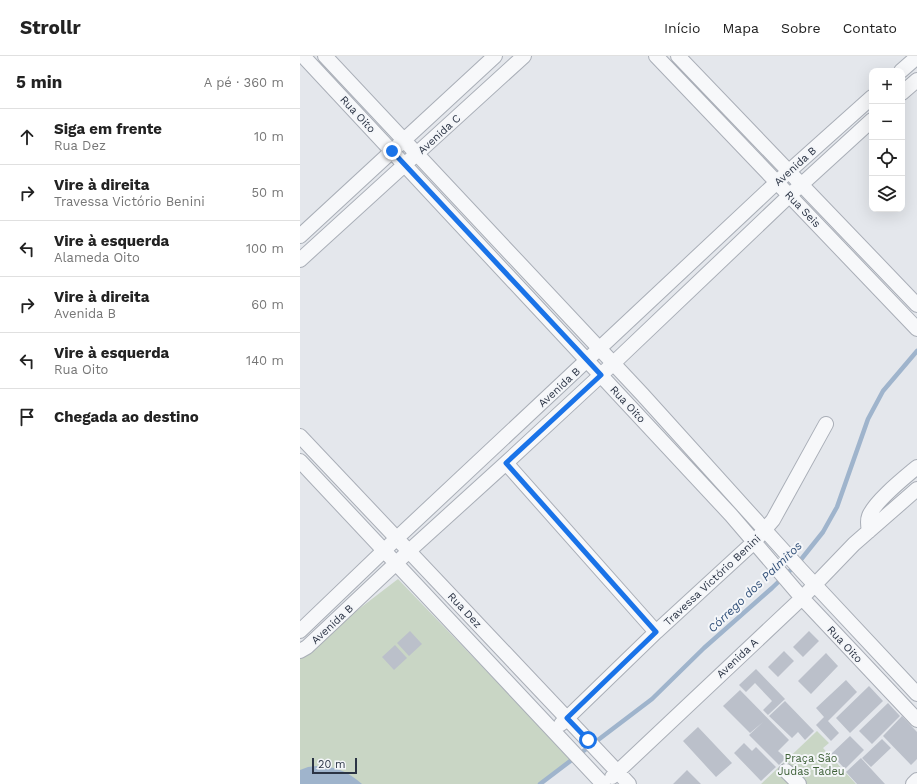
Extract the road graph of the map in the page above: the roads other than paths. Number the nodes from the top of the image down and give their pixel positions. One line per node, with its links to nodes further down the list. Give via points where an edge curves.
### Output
1 (303, 56): 13 (street, Rua Oito)
2 (325, 56): 12 (street, Rua Oito)
3 (495, 56): 12 (street, Avenida C)
4 (524, 56): 14 (street, Avenida C)
5 (656, 56): 17 (street, Rua Seis)
6 (678, 56): 16 (street, Rua Seis)
7 (908, 65): 8 (street)
8 (917, 79): 9 (street)
9 (905, 91)
10 (869, 100): 16 (street, Avenida B)
11 (869, 123): 18 (street, Avenida B)
12 (403, 140): 13 (street, Avenida C); 14 (street, Rua Oito)
13 (392, 151): 15 (street, Rua Oito); 20 (street, Avenida C)
14 (417, 154): 15 (street, Avenida C); 24 (street, Rua Oito)
15 (405, 165): 21 (street, Avenida C); 25 (street, Rua Oito)
16 (790, 171): 17 (street, Avenida B); 18 (street, Rua Seis)
17 (777, 182): 19 (street, Rua Seis); 24 (street, Avenida B)
18 (802, 184): 19 (street, Avenida B); 22 (street, Rua Seis)
19 (790, 195): 23 (street, Rua Seis); 26 (street, Avenida B)
20 (300, 236)
21 (300, 260)
22 (917, 305)
23 (916, 327)
24 (600, 349): 25 (street, Avenida B); 26 (street, Rua Oito)
25 (588, 361): 27 (street, Rua Oito); 36 (street, Avenida B)
26 (613, 363): 27 (street, Avenida B); 34 (street, Rua Oito)
27 (601, 375): 31 (street, Avenida B); 37 (street, Rua Oito)
28 (826, 424): 34 (street, Travessa Victório Benini, via 774,520)
29 (300, 436): 36 (street, Rua Dez)
30 (300, 461): 38 (street, Rua Dez)
31 (506, 463): 39 (street, Avenida B); 44 (street)
32 (917, 467): 35 (street, via 872,510 868,517)
33 (917, 489): 35 (street, Avenida A)
34 (765, 530): 37 (street, Travessa Victório Benini); 41 (street, Rua Oito)
35 (869, 531): 41 (street, Avenida A)
36 (397, 538): 38 (street, Avenida B); 39 (street, Rua Dez)
37 (754, 542): 42 (street, Rua Oito); 44 (street, Travessa Victório Benini)
38 (384, 550): 40 (street, Rua Dez); 43 (street, Avenida B)
39 (409, 551): 40 (street, Avenida B); 47 (street, Rua Dez)
40 (396, 563): 45 (street, Avenida B); 49 (street, Rua Dez)
41 (814, 584): 42 (street, Avenida A); 46 (street, Rua Oito)
42 (802, 598): 48 (street, Rua Oito); 50 (street, Avenida A)
43 (300, 631)
44 (656, 632): 47 (street, Travessa Victório Benini)
45 (300, 651)
46 (917, 694)
47 (567, 718): 49 (street, Travessa Victório Benini); 50 (street, Rua Dez)
48 (917, 720)
49 (554, 731): 53 (street, Rua Dez)
50 (617, 771): 53 (street, Avenida A); 54 (street, Rua Dez)
51 (786, 771): 55 (street)
52 (917, 780): 56 (street)
53 (603, 784)
54 (629, 784)
55 (799, 784)
56 (913, 784)

